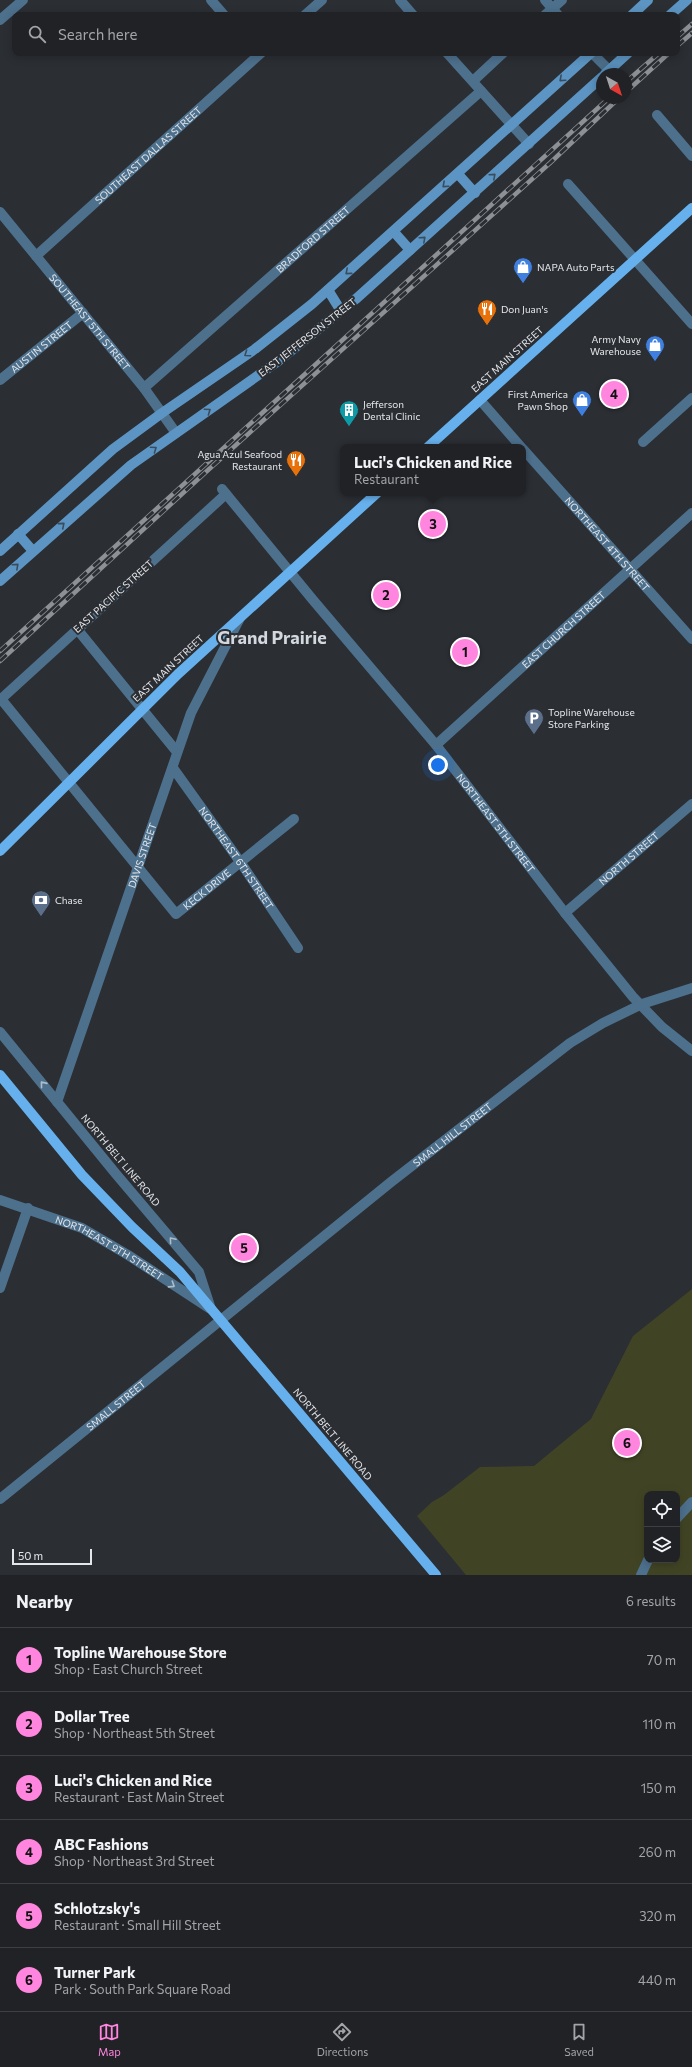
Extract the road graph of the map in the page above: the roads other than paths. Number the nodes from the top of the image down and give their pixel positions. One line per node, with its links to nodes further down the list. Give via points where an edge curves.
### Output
1 (23, 0): 16 (street)
2 (211, 0): 9 (street)
3 (322, 0): 10 (street)
4 (400, 0): 11 (street)
5 (544, 0): 12 (street)
6 (562, 0): 13 (street)
7 (648, 0): 14 (main road)
8 (687, 0): 15 (main road)
9 (221, 12)
10 (308, 12)
11 (410, 12)
12 (551, 12)
13 (553, 12)
14 (635, 12)
15 (673, 12)
16 (0, 20)
17 (256, 56): 39 (street, SOUTHEAST DALLAS STREET)
18 (450, 56): 25 (street)
19 (501, 56): 25 (street)
20 (589, 56): 29 (main road, one-way to 29)
21 (594, 56): 23 (street)
22 (625, 56): 24 (main road, EAST JEFFERSON STREET)
23 (601, 68)
24 (612, 68)
25 (473, 81): 27 (street)
26 (596, 82): 30 (main road, EAST JEFFERSON STREET)
27 (481, 91): 29 (street); 46 (street, BRADFORD STREET)
28 (657, 115): 31 (street)
29 (511, 125): 30 (street); 32 (main road)
30 (529, 144): 34 (main road, EAST JEFFERSON STREET, one-way to 30)
31 (692, 156)
32 (458, 174): 34 (main road); 37 (main road, one-way to 37)
33 (568, 184): 40 (street)
34 (475, 193): 38 (main road, EAST JEFFERSON STREET, one-way to 34)
35 (692, 208): 40 (main road, EAST MAIN STREET)
36 (0, 212): 39 (street, SOUTHEAST 5TH STREET)
37 (394, 232): 38 (main road); 41 (main road, one-way to 41)
38 (410, 250): 42 (main road, EAST JEFFERSON STREET)
39 (36, 256): 43 (street, SOUTHEAST 5TH STREET)
40 (635, 260): 44 (street); 48 (main road, EAST MAIN STREET)
41 (328, 290): 42 (main road); 49 (main road, one-way to 49, via 255,348)
42 (341, 311): 50 (main road, EAST JEFFERSON STREET, one-way to 42, via 277,362)
43 (82, 313): 45 (street, AUSTIN STREET); 46 (street, SOUTHEAST 5TH STREET)
44 (692, 324)
45 (0, 380)
46 (144, 388): 49 (street, SOUTHEAST 5TH STREET)
47 (692, 398): 51 (street)
48 (480, 400): 52 (main road, EAST MAIN STREET); 53 (street)
49 (162, 413): 50 (street, SOUTHEAST 5TH STREET); 57 (main road, via 113,449)
50 (176, 433): 59 (main road, EAST JEFFERSON STREET, one-way to 50, via 131,465)
51 (643, 442)
52 (431, 444)
53 (518, 444)
54 (526, 453): 60 (street, NORTHEAST 4TH STREET)
55 (374, 496): 61 (main road, EAST MAIN STREET)
56 (692, 514): 60 (street, EAST CHURCH STREET)
57 (18, 534): 58 (main road); 59 (main road)
58 (0, 551)
59 (33, 551): 62 (main road, EAST JEFFERSON STREET, one-way to 59)
60 (629, 570): 65 (street, NORTHEAST 4TH STREET); 68 (street, EAST CHURCH STREET)
61 (289, 572): 63 (main road, EAST MAIN STREET); 64 (street, EAST PACIFIC STREET, via 224,491); 68 (street, NORTHEAST 5TH STREET)
62 (0, 581)
63 (242, 615): 67 (main road, EAST MAIN STREET); 69 (street, DAVIS STREET, via 191,713)
64 (77, 629): 66 (street, EAST PACIFIC STREET); 67 (street)
65 (692, 639)
66 (1, 699): 71 (street)
67 (143, 708): 69 (street); 71 (main road, EAST MAIN STREET)
68 (436, 745): 77 (street, NORTHEAST 5TH STREET)
69 (177, 752): 70 (street, DAVIS STREET)
70 (172, 768): 75 (street, NORTHEAST 6TH STREET); 76 (street, DAVIS STREET)
71 (68, 782): 74 (main road, EAST MAIN STREET); 76 (street)
72 (692, 804): 77 (street, NORTH STREET)
73 (294, 819): 75 (street, KECK DRIVE)
74 (0, 851)
75 (241, 863): 76 (street, KECK DRIVE, via 176,914); 78 (street, NORTHEAST 6TH STREET)
76 (138, 868): 84 (street, DAVIS STREET)
77 (564, 913): 80 (street, NORTHEAST 5TH STREET, via 633,997)
78 (298, 948)
79 (692, 988): 80 (street, SMALL HILL STREET)
80 (642, 1004): 82 (street, NORTHEAST 5TH STREET, via 662,1027); 89 (street, SMALL HILL STREET, via 570,1043 337,1225)
81 (0, 1032): 84 (street, NORTH BELT LINE ROAD, one-way to 81)
82 (692, 1051)
83 (0, 1075): 88 (main road, NORTH BELT LINE ROAD, via 82,1175 180,1272)
84 (58, 1102): 88 (street, NORTH BELT LINE ROAD, one-way to 84, via 199,1272)
85 (0, 1200): 86 (street, NORTHEAST 9TH STREET)
86 (28, 1208): 87 (street); 88 (street, NORTHEAST 9TH STREET, one-way to 88, via 82,1228)
87 (0, 1288)
88 (211, 1309): 90 (main road, NORTH BELT LINE ROAD)
89 (232, 1313): 90 (street, SMALL STREET)
90 (221, 1322): 91 (street, SMALL STREET); 95 (main road, NORTH BELT LINE ROAD)
91 (0, 1499)
92 (692, 1502): 93 (street)
93 (680, 1515)
94 (647, 1563): 96 (street)
95 (436, 1575)
96 (641, 1575)

